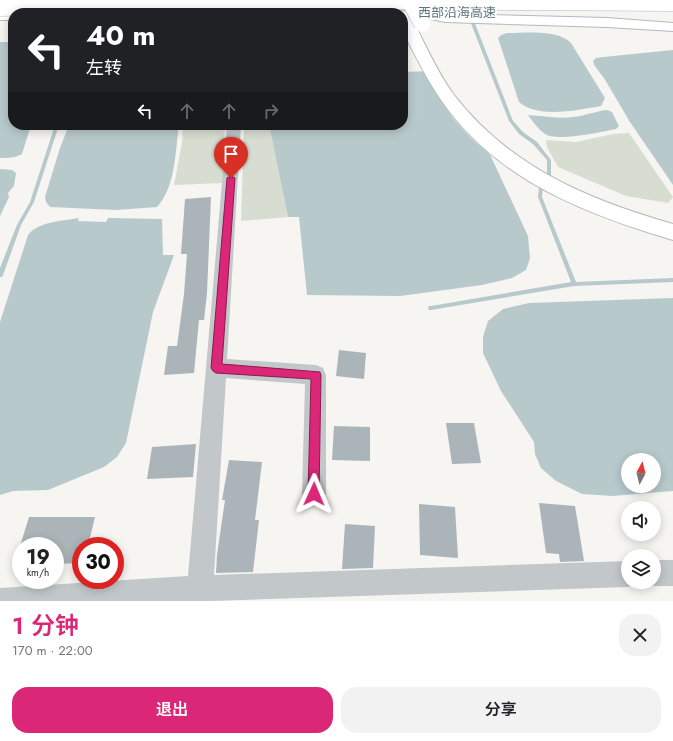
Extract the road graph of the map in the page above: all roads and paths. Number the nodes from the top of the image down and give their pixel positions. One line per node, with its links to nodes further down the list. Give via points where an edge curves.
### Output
1 (395, 0): 4 (highway)
2 (673, 3): 3 (highway, 西部沿海高速, bridge, via 364,2)
3 (0, 8)
4 (405, 8)
5 (408, 10): 6 (highway, 西部沿海高速); 7 (highway, via 424,15 448,17); 9 (highway, bridge, via 454,82 481,118 518,151 543,168 572,182 620,202); 10 (highway, via 437,80 448,98 480,136 501,154 560,192 636,222)
6 (673, 13)
7 (673, 27)
8 (234, 130): 11 (street)
9 (673, 218)
10 (673, 232)
11 (216, 368): 12 (street, via 316,375); 16 (street)
12 (314, 494)
13 (673, 572): 14 (street)
14 (661, 573)
15 (621, 574): 16 (street)
16 (199, 594): 17 (street)
17 (0, 601)

